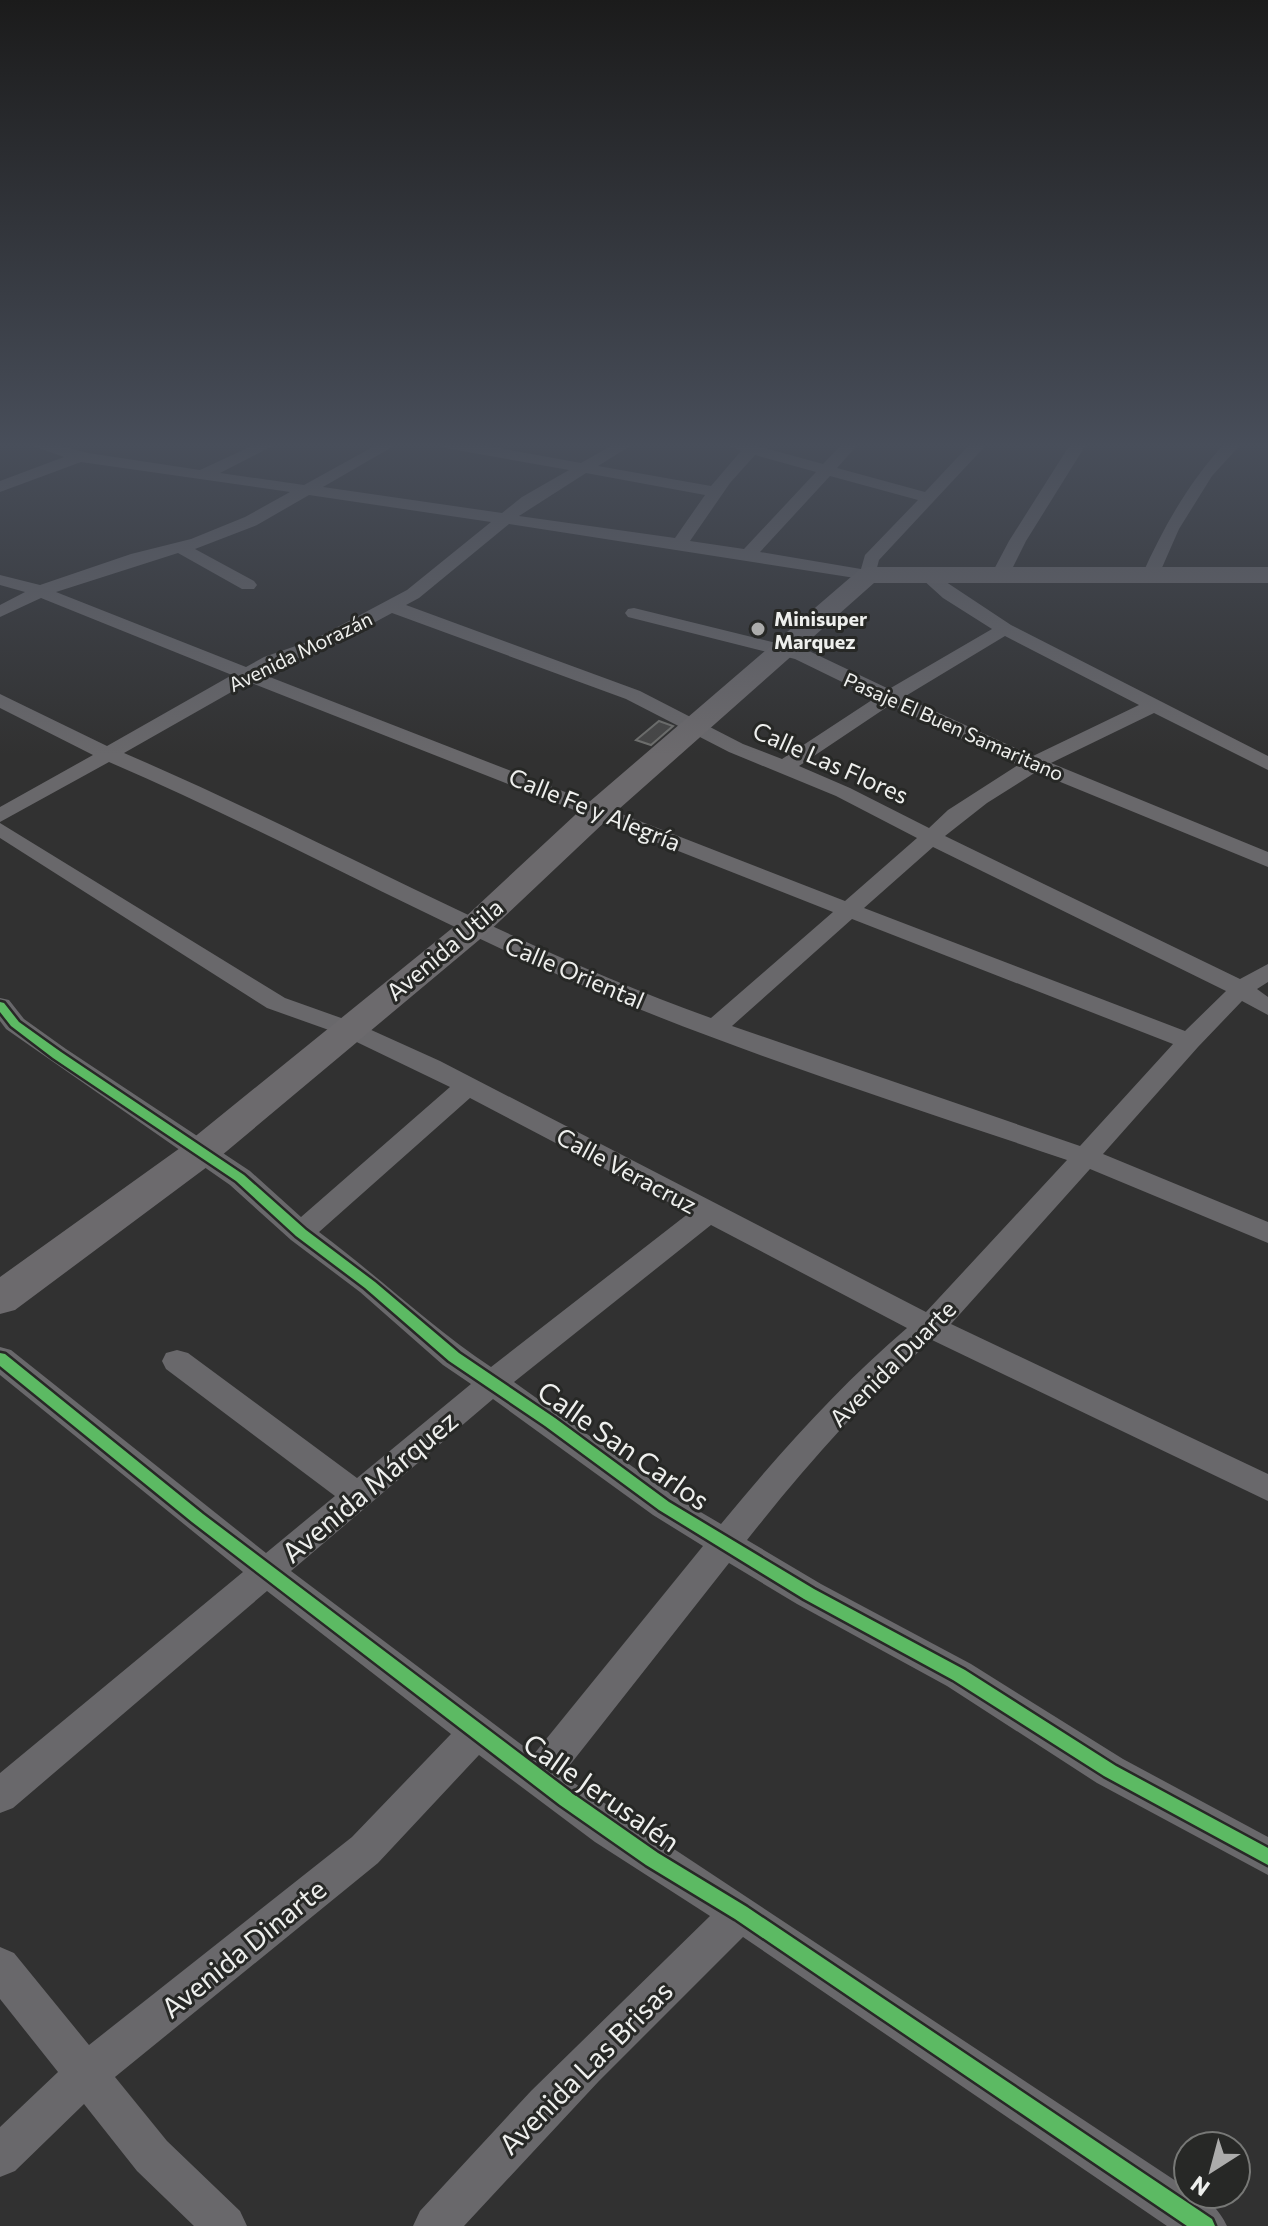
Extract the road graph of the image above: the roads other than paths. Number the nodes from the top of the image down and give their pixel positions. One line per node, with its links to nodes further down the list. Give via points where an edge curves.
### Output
1 (180, 547): 15 (street); 16 (street)
2 (470, 547): 17 (street, Avenida Morazán)
3 (697, 547): 8 (street)
4 (755, 547): 8 (street)
5 (883, 547): 9 (street, via 871,559)
6 (1012, 547): 11 (street)
7 (1163, 547): 12 (street)
8 (748, 555): 9 (street)
9 (868, 575): 10 (street); 21 (street, Avenida Utila)
10 (928, 575): 11 (street); 20 (street)
11 (1000, 575): 12 (street)
12 (1151, 575): 13 (street)
13 (1268, 575)
14 (0, 580): 16 (street, Calle Fe y Alegría)
15 (248, 585)
16 (41, 591): 18 (street); 22 (street, Calle Fe y Alegría)
17 (391, 606): 22 (street, Avenida Morazán, via 320,644); 26 (street, Calle Las Flores, via 633,695)
18 (0, 612)
19 (634, 613): 21 (street, Pasaje El Buen Samaritano)
20 (1005, 629): 23 (street); 25 (street)
21 (779, 649): 23 (street, Pasaje El Buen Samaritano, via 802,655); 26 (street, Avenida Utila)
22 (247, 674): 27 (street, Avenida Morazán); 31 (street, Calle Fe y Alegría)
23 (887, 698): 29 (street, Pasaje El Buen Samaritano); 30 (street)
24 (0, 700): 27 (street, Calle Oriental)
25 (1154, 706): 28 (street); 29 (street, via 1068,744)
26 (696, 727): 30 (street, Calle Las Flores); 31 (street, Avenida Utila)
27 (106, 754): 32 (street, Avenida Morazán); 37 (street, Calle Oriental, via 225,804)
28 (1268, 764)
29 (1035, 765): 34 (street, via 998,785); 35 (street, Pasaje El Buen Samaritano)
30 (786, 766): 34 (street, Calle Las Flores)
31 (599, 810): 36 (street, Calle Fe y Alegría); 37 (street, Avenida Utila)
32 (0, 816)
33 (0, 829): 42 (street, Calle Veracruz, via 276,1003)
34 (931, 836): 36 (street); 39 (street, Calle Las Flores)
35 (1268, 860)
36 (846, 911): 43 (street); 44 (street, Calle Fe y Alegría)
37 (473, 928): 42 (street, Avenida Utila); 43 (street, Calle Oriental)
38 (1268, 971): 39 (street, Avenida Duarte)
39 (1241, 989): 41 (street, Calle Las Flores); 44 (street, Avenida Duarte)
40 (0, 1005): 46 (street, Calle San Carlos, via 15,1024 57,1055)
41 (1268, 1008)
42 (349, 1029): 45 (street, Calle Veracruz); 46 (street, Avenida Utila)
43 (714, 1029): 47 (street, Calle Oriental)
44 (1189, 1041): 47 (street, Avenida Duarte)
45 (467, 1086): 48 (street, Calle Veracruz); 49 (street)
46 (201, 1152): 49 (street, Calle San Carlos, via 240,1178); 51 (street, Avenida Utila)
47 (1083, 1156): 50 (street, Calle Oriental); 52 (street, Avenida Duarte, via 950,1308)
48 (707, 1213): 52 (street, Calle Veracruz); 55 (street, Avenida Márquez)
49 (301, 1233): 55 (street, Calle San Carlos)
50 (1268, 1233)
51 (0, 1299)
52 (928, 1326): 56 (street, Calle Veracruz); 58 (street, Avenida Duarte, via 886,1363 769,1489)
53 (0, 1358): 59 (street, Calle Jerusalén)
54 (177, 1361): 57 (street)
55 (492, 1383): 57 (street, Avenida Márquez); 58 (street, Calle San Carlos)
56 (1268, 1488)
57 (358, 1496): 59 (street, Avenida Márquez)
58 (726, 1544): 61 (street, Avenida Duarte); 63 (street, Calle San Carlos, via 959,1675 1110,1771)
59 (267, 1572): 60 (street, Calle Jerusalén); 62 (street, Avenida Márquez)
60 (477, 1732): 61 (street, Calle Jerusalén); 66 (street, Avenida Dinarte, via 365,1850)
61 (538, 1777): 64 (street, Calle Jerusalén, via 692,1885)
62 (0, 1796)
63 (1268, 1857)
64 (741, 1913): 69 (street, Avenida Las Brisas, via 636,2012); 70 (street, Calle Jerusalén)
65 (0, 1967): 66 (street)
66 (86, 2074): 67 (street, Avenida Dinarte); 68 (street, via 152,2156)
67 (0, 2156)
68 (225, 2226)
69 (435, 2226)
70 (1205, 2226)

